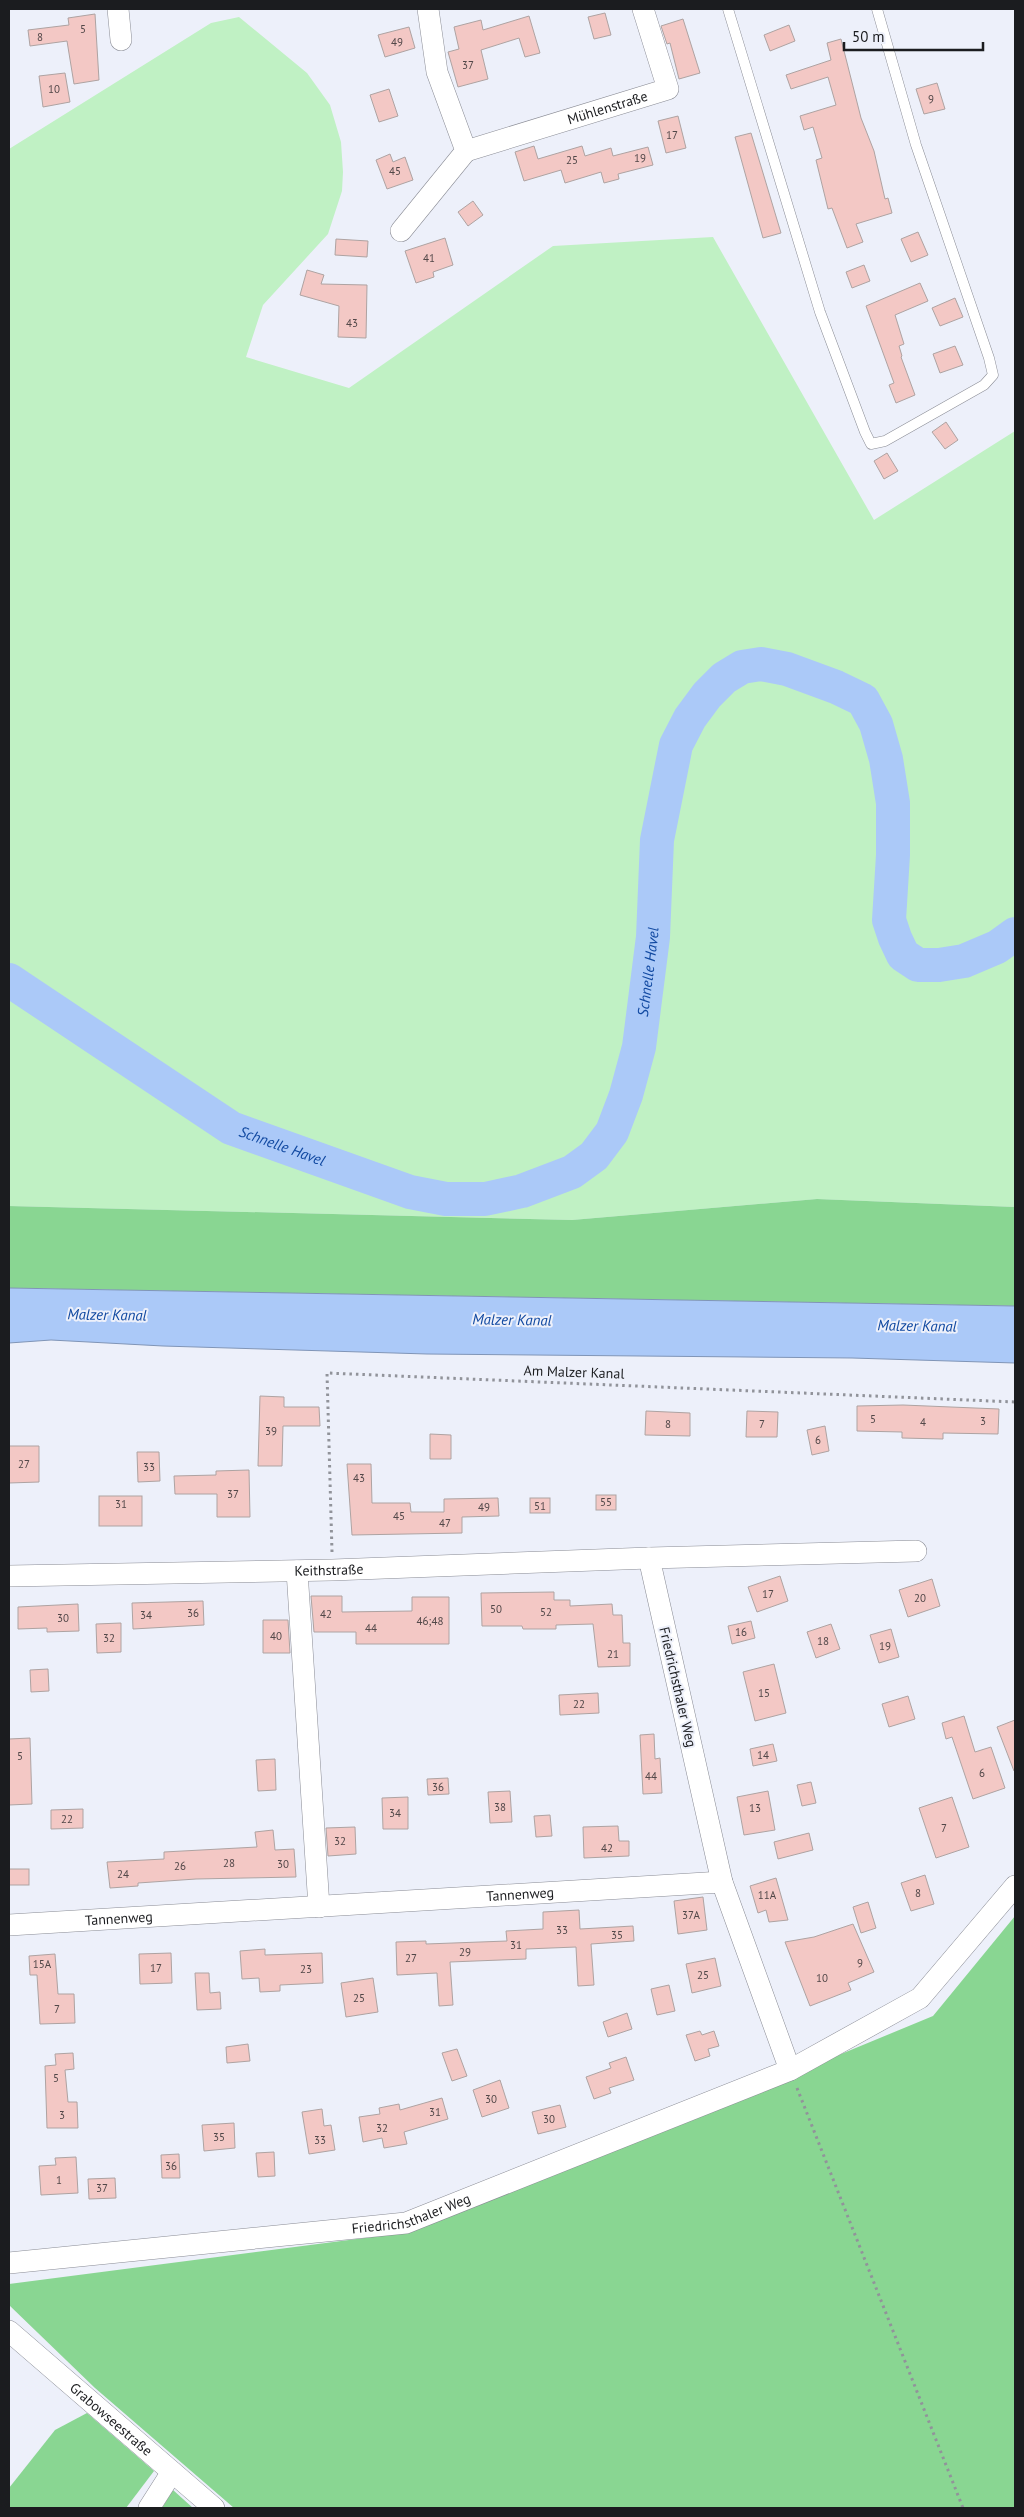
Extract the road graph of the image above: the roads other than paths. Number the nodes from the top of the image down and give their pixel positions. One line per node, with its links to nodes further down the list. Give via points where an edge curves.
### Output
1 (118, 9): 6 (street)
2 (428, 9): 7 (street, via 437,72)
3 (644, 9): 7 (street, Mühlenstraße, via 668,88)
4 (728, 9): 5 (lane, via 820,312 872,444 885,441 984,385 992,376 989,358 916,145)
5 (877, 9)
6 (121, 40)
7 (466, 150): 8 (street)
8 (401, 231)
9 (916, 1551): 10 (street)
10 (649, 1558): 11 (street, Keithstraße); 13 (street, Friedrichsthaler Weg)
11 (297, 1570): 12 (street, Keithstraße); 15 (street)
12 (9, 1576)
13 (722, 1882): 15 (street, Tannenweg); 17 (street, Friedrichsthaler Weg)
14 (1015, 1886): 17 (street, Friedrichsthaler Weg, via 920,1998)
15 (319, 1907): 16 (street, Tannenweg)
16 (9, 1925)
17 (790, 2070): 18 (street, Friedrichsthaler Weg, via 406,2222)
18 (9, 2263)
19 (9, 2330): 20 (street, Grabowseestraße)
20 (172, 2472): 21 (street); 22 (street, Grabowseestraße)
21 (149, 2508)
22 (214, 2508)

